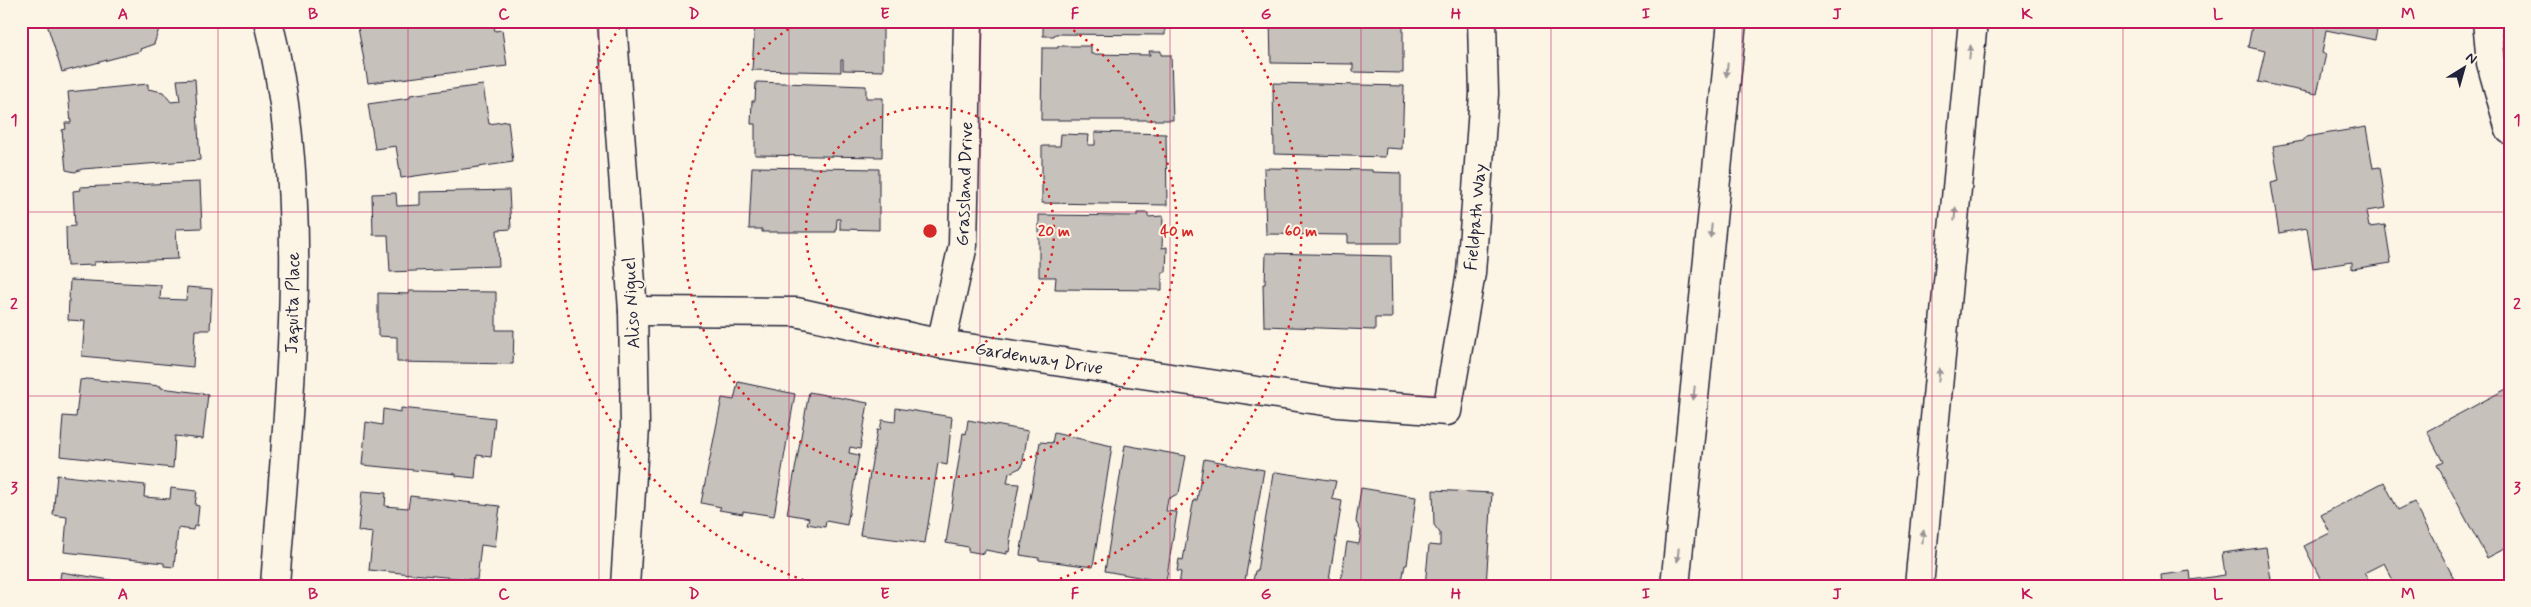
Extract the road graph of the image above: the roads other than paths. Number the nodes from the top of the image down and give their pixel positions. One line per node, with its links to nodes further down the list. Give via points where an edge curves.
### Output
1 (268, 21): 12 (main road, Jaquita Place, via 275,49 294,191 293,334)
2 (612, 21): 9 (main road, Aliso Niguel)
3 (968, 21): 10 (main road, Grassland Drive, via 963,244)
4 (1482, 21): 11 (main road, Fieldpath Way, via 1484,94 1471,273)
5 (1732, 21): 14 (main road, one-way to 14)
6 (1973, 21): 15 (main road, one-way to 6)
7 (2487, 21): 8 (main road, via 2491,63)
8 (2510, 130)
9 (633, 311): 10 (main road, Gardenway Drive, via 796,312); 13 (main road, Aliso Niguel, via 636,427)
10 (941, 344): 11 (main road, Gardenway Drive, via 1338,403)
11 (1447, 411)
12 (275, 586)
13 (625, 586)
14 (1675, 586)
15 (1919, 586)

